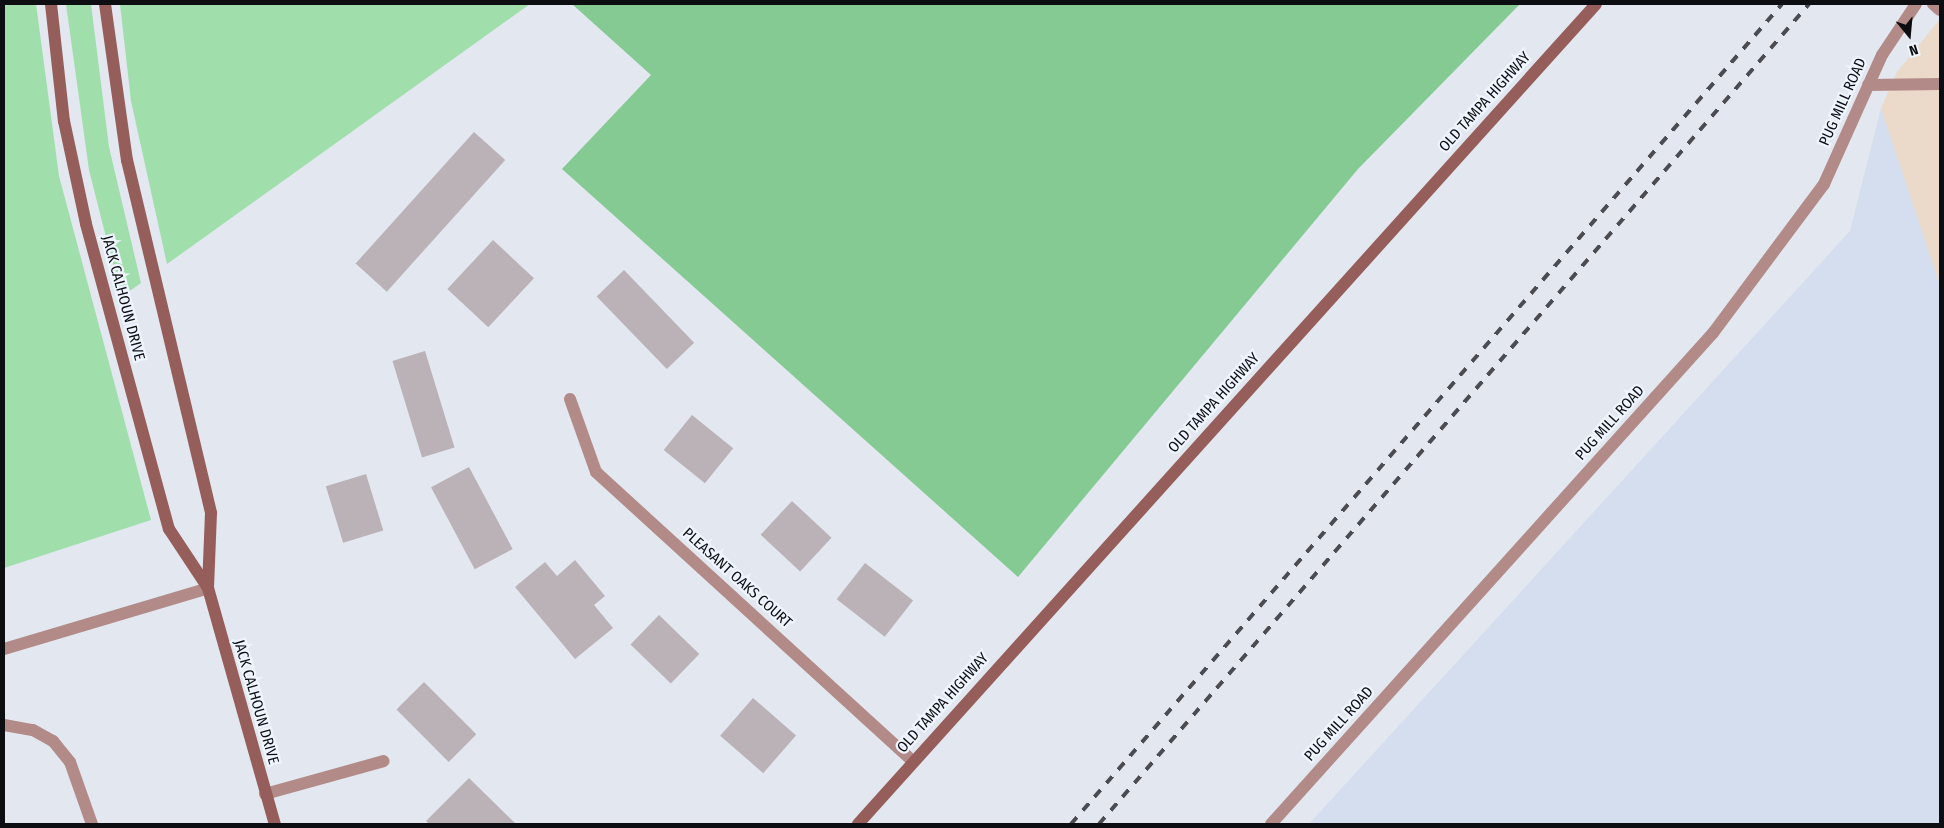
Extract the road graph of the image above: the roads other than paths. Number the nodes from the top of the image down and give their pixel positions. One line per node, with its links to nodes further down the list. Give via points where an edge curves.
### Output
1 (51, 4): 10 (street, JACK CALHOUN DRIVE, via 64,121 86,224 169,529)
2 (106, 4): 10 (street, JACK CALHOUN DRIVE, via 127,160 211,513)
3 (1596, 4): 14 (street, OLD TAMPA HIGHWAY)
4 (1916, 4): 8 (street, PUG MILL ROAD)
5 (1933, 4): 6 (street)
6 (1940, 10)
7 (1940, 84): 8 (street)
8 (1868, 85): 19 (street, PUG MILL ROAD, via 1824,184 1713,333)
9 (570, 399): 14 (street, PLEASANT OAKS COURT, via 596,472)
10 (208, 588): 11 (street); 15 (street, JACK CALHOUN DRIVE)
11 (4, 649)
12 (4, 725): 16 (street, via 33,730 53,741 70,762)
13 (384, 761): 15 (street)
14 (913, 761): 18 (street, OLD TAMPA HIGHWAY)
15 (265, 794): 17 (street, JACK CALHOUN DRIVE)
16 (92, 824)
17 (275, 824)
18 (858, 824)
19 (1271, 824)

